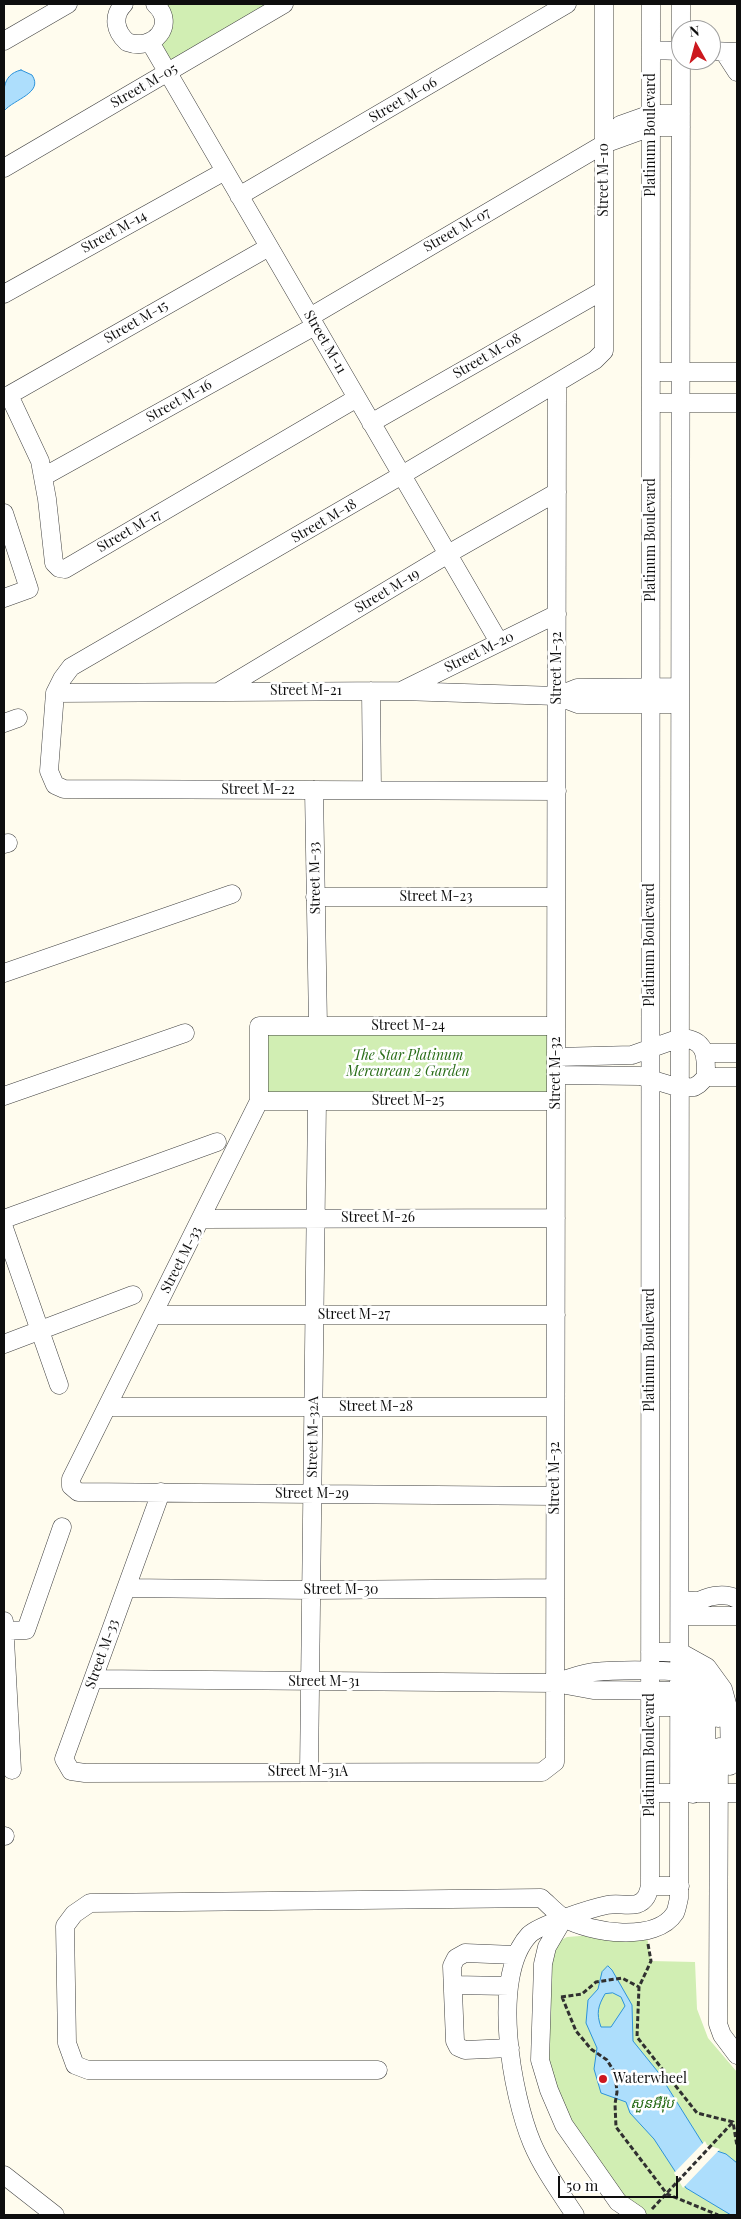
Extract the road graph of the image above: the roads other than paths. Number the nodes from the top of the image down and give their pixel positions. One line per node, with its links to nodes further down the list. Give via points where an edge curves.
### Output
1 (68, 4): 10 (street)
2 (124, 4): 11 (street, via 116,21 121,36 135,45)
3 (155, 4): 11 (street, via 162,13 163,28)
4 (284, 4): 16 (street, Street M-05)
5 (567, 4): 23 (street, Street M-06)
6 (604, 4): 20 (street, Street M-10)
7 (651, 4): 12 (street, Platinum Boulevard)
8 (681, 4): 9 (street)
9 (681, 20)
10 (4, 41)
11 (150, 42): 16 (street, Street M-11)
12 (651, 50): 13 (street); 18 (street, Platinum Boulevard)
13 (671, 51)
14 (724, 52): 17 (street)
15 (681, 70): 19 (street)
16 (168, 72): 21 (street, Street M-05); 22 (street, Street M-11)
17 (737, 72)
18 (651, 120): 19 (street, Street M-07); 20 (street, Street M-07, via 620,125); 29 (street, Platinum Boulevard)
19 (681, 120): 30 (street)
20 (604, 144): 25 (street, Street M-10); 27 (street, Street M-07)
21 (4, 168)
22 (225, 171): 23 (street, Street M-11); 26 (street, Street M-14)
23 (239, 196): 24 (street, Street M-11)
24 (269, 247): 27 (street, Street M-11); 33 (street, Street M-15)
25 (604, 290): 28 (street, Street M-10, via 604,351); 38 (street, Street M-08)
26 (4, 294)
27 (312, 321): 34 (street, Street M-11); 40 (street, Street M-16)
28 (600, 355): 32 (street, Street M-18)
29 (651, 372): 30 (street); 35 (street, Platinum Boulevard)
30 (680, 372): 31 (street); 36 (street)
31 (737, 372)
32 (557, 383): 39 (street, Street M-18); 41 (street, Street M-32)
33 (6, 397): 40 (street, Street M-17, via 40,461)
34 (357, 398): 38 (street, Street M-11); 40 (street, Street M-17, via 65,569 54,564)
35 (651, 403): 36 (street); 51 (street, Platinum Boulevard)
36 (681, 403): 37 (street); 52 (street)
37 (737, 403)
38 (371, 423): 39 (street, Street M-11)
39 (402, 475): 43 (street, Street M-11); 50 (street, Street M-18, via 71,667)
40 (43, 477)
41 (557, 492): 43 (street, Street M-19); 45 (street, Street M-32)
42 (4, 513): 44 (street, via 29,589)
43 (448, 554): 46 (street, Street M-11); 49 (street, Street M-19)
44 (4, 598)
45 (557, 614): 46 (street, Street M-20); 53 (street, Street M-32)
46 (499, 642): 48 (street, Street M-20)
47 (371, 691): 48 (street, Street M-21); 49 (street, Street M-21); 55 (street)
48 (401, 691): 53 (street, Street M-21)
49 (219, 692): 50 (street, Street M-21)
50 (55, 693): 54 (street, Street M-22, via 49,771 55,785 64,789)
51 (651, 695): 52 (street); 53 (street, via 577,688); 66 (street, Platinum Boulevard)
52 (680, 695): 65 (street)
53 (557, 696): 56 (street, Street M-32)
54 (314, 790): 55 (street, Street M-22); 58 (street, Street M-33)
55 (372, 790): 56 (street, Street M-22)
56 (556, 791): 59 (street, Street M-32)
57 (232, 894): 60 (street)
58 (315, 897): 59 (street, Street M-23); 62 (street, Street M-33)
59 (556, 897): 63 (street, Street M-32)
60 (4, 973)
61 (259, 1026): 62 (street, Street M-24); 76 (street, Street M-33)
62 (318, 1026): 63 (street, Street M-24)
63 (556, 1026): 69 (street, Street M-32)
64 (185, 1033): 75 (street)
65 (680, 1038): 66 (street); 67 (street, via 694,1040); 74 (street)
66 (650, 1050): 69 (street, via 632,1055); 73 (street, Platinum Boulevard)
67 (706, 1053): 68 (street); 71 (street)
68 (737, 1053)
69 (556, 1057): 70 (street, Street M-32)
70 (556, 1076): 73 (street, via 632,1075); 78 (street, Street M-32)
71 (706, 1077): 72 (street); 74 (street, via 699,1084)
72 (737, 1077)
73 (650, 1079): 74 (street); 107 (street, Platinum Boulevard)
74 (680, 1088): 103 (street)
75 (4, 1096)
76 (259, 1101): 77 (street, Street M-25); 82 (street, Street M-33)
77 (318, 1101): 78 (street, Street M-25); 83 (street, Street M-32A)
78 (556, 1101): 80 (street, Street M-32)
79 (217, 1142): 81 (street)
80 (556, 1218): 83 (street, Street M-26); 86 (street, Street M-32)
81 (4, 1219)
82 (201, 1219): 83 (street, Street M-26); 87 (street, Street M-33)
83 (316, 1219): 88 (street, Street M-32A)
84 (4, 1228): 89 (street)
85 (133, 1295): 89 (street)
86 (556, 1314): 88 (street, Street M-27); 94 (street, Street M-32)
87 (153, 1315): 88 (street, Street M-27); 92 (street, Street M-33)
88 (315, 1315): 93 (street, Street M-32A)
89 (40, 1331): 90 (street); 91 (street)
90 (4, 1344)
91 (59, 1385)
92 (108, 1407): 93 (street, Street M-28); 95 (street, Street M-33)
93 (314, 1407): 94 (street, Street M-28); 97 (street, Street M-32A)
94 (556, 1407): 98 (street, Street M-32)
95 (70, 1486): 96 (street, Street M-29, via 78,1492)
96 (161, 1492): 97 (street, Street M-29); 100 (street, Street M-33)
97 (313, 1494): 98 (street, Street M-29); 102 (street, Street M-32A)
98 (555, 1496): 101 (street, Street M-32)
99 (62, 1527): 106 (street, via 26,1630)
100 (126, 1588): 102 (street, Street M-30); 111 (street, Street M-33)
101 (555, 1588): 102 (street, Street M-30); 113 (street, Street M-32)
102 (312, 1590): 112 (street, Street M-32A)
103 (680, 1608): 104 (street); 108 (street)
104 (735, 1609)
105 (4, 1621): 106 (street)
106 (4, 1631): 117 (street)
107 (650, 1652): 108 (street); 109 (street, Platinum Boulevard)
108 (680, 1652): 110 (street); 123 (street, via 707,1667 723,1689 729,1711)
109 (650, 1671): 110 (street); 113 (street, via 594,1672); 115 (street, Platinum Boulevard)
110 (680, 1671): 114 (street); 123 (street, via 698,1677 718,1711)
111 (93, 1680): 112 (street, Street M-31); 119 (street, Street M-33)
112 (310, 1682): 113 (street, Street M-31); 122 (street, Street M-32A)
113 (555, 1683): 115 (street); 120 (street, Street M-32)
114 (680, 1689): 115 (street); 116 (street); 123 (street, via 692,1691 706,1713)
115 (650, 1698): 116 (street); 124 (street, Platinum Boulevard)
116 (680, 1707): 123 (street)
117 (6, 1715): 118 (street)
118 (7, 1733): 121 (street)
119 (64, 1759): 122 (street, Street M-31A, via 71,1771 85,1773)
120 (555, 1762): 122 (street, Street M-31A, via 542,1772)
121 (12, 1770)
122 (309, 1772)
123 (711, 1793): 124 (street); 126 (street); 132 (street, via 718,2024)
124 (650, 1794): 125 (street, Platinum Boulevard)
125 (650, 1886): 126 (street); 127 (street, via 647,1897 638,1904 608,1904)
126 (680, 1886): 127 (street, via 675,1913 663,1924 646,1931 608,1933)
127 (564, 1918): 128 (street, via 530,1933); 133 (street, via 541,1898 90,1903 74,1914 65,1926 67,2044 75,2065 88,2070); 135 (street, via 547,1947 543,1964 540,2060 564,2124 618,2202)
128 (515, 1955): 129 (street, via 465,1953 456,1958 452,1966); 130 (street)
129 (453, 1985): 130 (street); 131 (street, via 458,2048)
130 (509, 1986): 131 (street)
131 (510, 2048): 137 (street, via 520,2107 533,2145)
132 (737, 2055)
133 (378, 2070)
134 (4, 2176): 136 (street)
135 (643, 2214)
136 (55, 2215)
137 (575, 2215)

